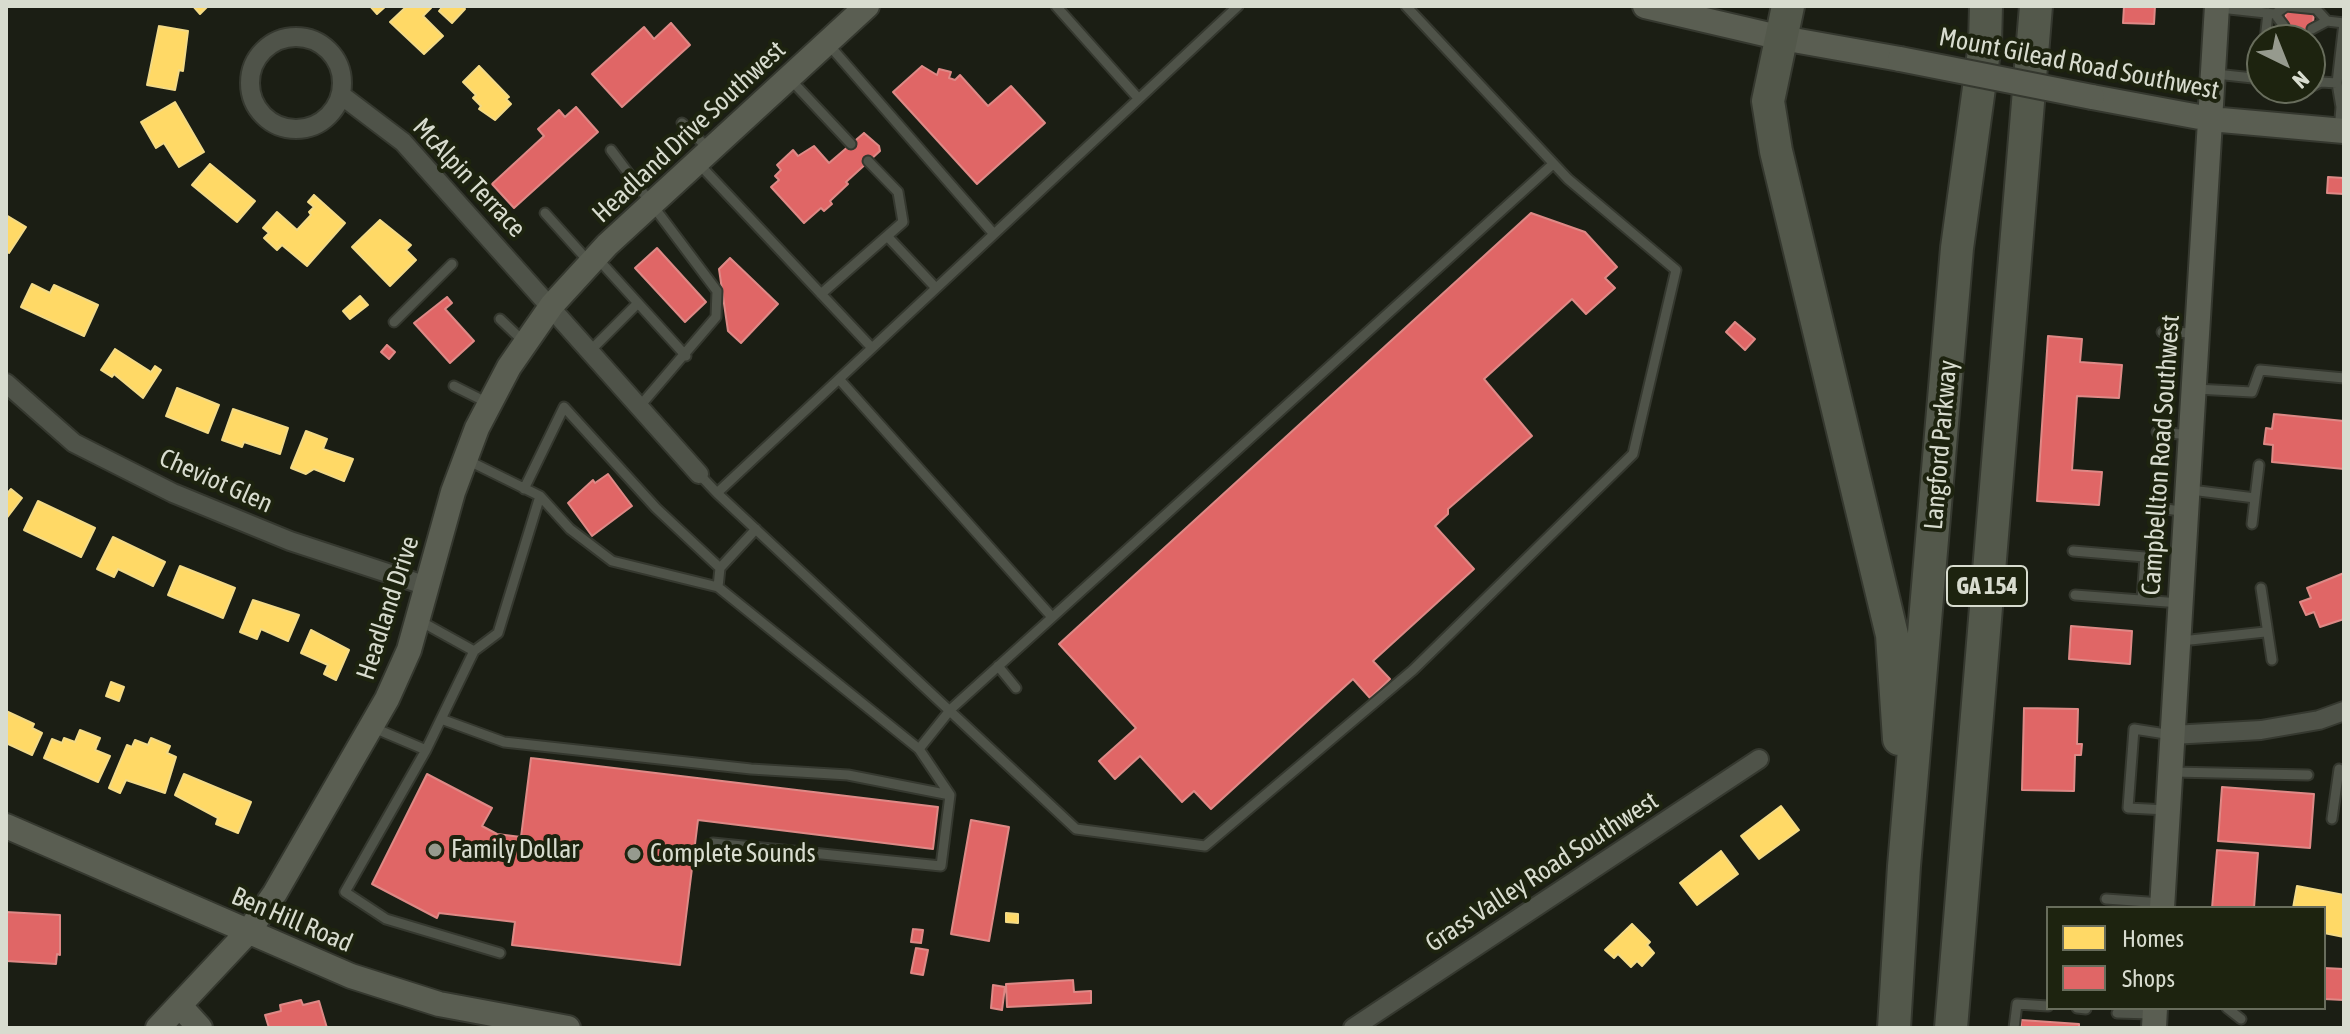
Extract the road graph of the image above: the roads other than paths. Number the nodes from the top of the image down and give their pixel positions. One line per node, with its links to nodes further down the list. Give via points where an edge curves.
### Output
1 (867, 6): 17 (main road, Headland Drive Southwest)
2 (1056, 6): 24 (lane)
3 (1238, 6): 24 (lane)
4 (1406, 6): 32 (lane)
5 (1645, 6): 16 (main road, Mount Gilead Road Southwest)
6 (1788, 6): 16 (highway)
7 (1986, 6): 103 (highway, Langford Parkway / GA 154, via 1957,248)
8 (2036, 6): 119 (highway, GA 154)
9 (2217, 7): 10 (lane); 18 (main road, Campbellton Road Southwest)
10 (2272, 14): 11 (lane, via 2286,6 2316,9); 13 (lane); 14 (lane)
11 (2327, 21): 12 (lane); 15 (lane)
12 (2344, 23): 22 (lane)
13 (2269, 24)
14 (2282, 24)
15 (2321, 24)
16 (1782, 38): 26 (main road, Mount Gilead Road Southwest, bridge); 103 (highway, via 1768,101 1892,635)
17 (827, 43): 20 (main road, Headland Drive Southwest); 35 (lane)
18 (2213, 74): 19 (lane); 26 (main road, Campbellton Road Southwest)
19 (2246, 77)
20 (789, 78): 28 (lane); 30 (main road, Headland Drive Southwest)
21 (2326, 82): 22 (lane)
22 (2337, 83): 25 (lane)
23 (341, 95): 23 (street, via 336,60 308,38 272,43 251,71 255,107 284,128 319,124); 42 (street, McAlpin Terrace, via 403,142)
24 (1138, 98): 35 (lane)
25 (2342, 118): 26 (main road, Mount Gilead Road Southwest)
26 (2210, 119): 46 (main road, Campbellton Road Southwest)
27 (682, 123): 30 (lane)
28 (851, 144)
29 (611, 150): 33 (lane)
30 (703, 156): 33 (main road, Headland Drive Southwest); 40 (lane)
31 (868, 161): 36 (lane, via 898,192 903,222)
32 (1553, 164): 79 (lane); 87 (lane, via 1676,270 1633,454 1413,670 1205,846 1076,829)
33 (653, 203): 37 (main road, Headland Drive Southwest); 50 (lane, via 717,291 716,317)
34 (545, 213): 37 (lane)
35 (993, 233): 39 (lane)
36 (887, 236): 39 (lane); 40 (lane)
37 (591, 263): 41 (lane); 42 (main road, Headland Drive)
38 (452, 264): 44 (lane)
39 (935, 287): 48 (lane)
40 (821, 294): 48 (lane)
41 (638, 303): 49 (lane); 50 (lane)
42 (552, 305): 47 (main road, Headland Drive); 49 (street, McAlpin Terrace)
43 (500, 319): 47 (lane)
44 (394, 322)
45 (2162, 332): 46 (lane)
46 (2197, 333): 55 (main road, Campbellton Road Southwest)
47 (525, 343): 56 (main road, Headland Drive)
48 (872, 348): 52 (lane)
49 (591, 350): 57 (street, McAlpin Terrace)
50 (686, 356): 57 (lane)
51 (2344, 378): 55 (lane, via 2260,370 2252,392)
52 (839, 379): 64 (lane); 79 (lane)
53 (6, 383): 73 (street, Cheviot Glen, via 74,443 173,493 290,541)
54 (454, 386): 56 (lane)
55 (2193, 389): 59 (main road, Campbellton Road Southwest)
56 (490, 404): 60 (main road, Headland Drive)
57 (640, 406): 62 (street, McAlpin Terrace)
58 (2157, 432): 59 (lane)
59 (2191, 435): 67 (main road, Campbellton Road Southwest)
60 (465, 460): 63 (lane); 73 (main road, Headland Drive)
61 (2259, 465): 66 (lane)
62 (699, 474): 64 (lane)
63 (524, 489): 65 (lane); 72 (lane, via 564,407 656,508)
64 (717, 493): 70 (lane)
65 (540, 496): 74 (lane, via 570,529 612,561); 83 (lane, via 498,633)
66 (2255, 498): 67 (lane); 69 (lane)
67 (2186, 501): 68 (lane); 78 (main road, Campbellton Road Southwest)
68 (2154, 507)
69 (2252, 524)
70 (756, 529): 72 (lane); 87 (lane)
71 (2073, 551): 77 (lane, via 2145,557)
72 (720, 568): 74 (lane)
73 (427, 586): 80 (main road, Headland Drive)
74 (718, 587): 92 (lane)
75 (2261, 588): 81 (lane)
76 (2075, 595): 77 (lane)
77 (2142, 600): 78 (lane)
78 (2180, 603): 82 (main road, Campbellton Road Southwest)
79 (1052, 617): 85 (lane)
80 (417, 619): 83 (lane); 90 (main road, Headland Drive, via 409,650)
81 (2265, 632): 82 (lane); 84 (lane)
82 (2178, 642): 91 (main road, Campbellton Road Southwest)
83 (474, 651): 89 (lane)
84 (2272, 660)
85 (998, 666): 86 (lane); 87 (lane)
86 (1016, 688)
87 (951, 709): 92 (lane)
88 (2344, 711): 91 (street, via 2261,730)
89 (441, 719): 93 (lane); 98 (lane, via 504,742 848,775)
90 (371, 727): 93 (lane); 106 (main road, Headland Drive)
91 (2172, 735): 96 (main road, Campbellton Road Southwest); 99 (lane, via 2134,729 2128,808)
92 (919, 749): 98 (lane)
93 (426, 750): 107 (lane, via 345,892 386,919)
94 (1759, 759): 117 (street, Grass Valley Road Southwest)
95 (2339, 769): 100 (lane)
96 (2170, 772): 97 (lane); 99 (main road, Campbellton Road Southwest)
97 (2308, 775)
98 (950, 795): 102 (lane, via 941,866)
99 (2168, 810): 105 (main road, Campbellton Road Southwest)
100 (2332, 819)
101 (16, 834): 106 (main road, Ben Hill Road)
102 (713, 843)
103 (1904, 866): 118 (highway, Langford Parkway / GA 154)
104 (2106, 899): 105 (lane)
105 (2162, 905)
106 (248, 932): 108 (main road, Headland Drive); 116 (main road, Ben Hill Road, via 351,976 439,1004)
107 (500, 953)
108 (180, 1006): 114 (main road, Headland Drive); 115 (main road)
109 (2046, 1006): 120 (lane, via 2017,1004)
110 (2230, 1010): 113 (lane)
111 (2117, 1013): 112 (lane)
112 (2155, 1017)
113 (2241, 1019)
114 (158, 1028)
115 (200, 1028)
116 (568, 1028)
117 (1353, 1028)
118 (1894, 1028)
119 (1951, 1028)
120 (2014, 1028)

